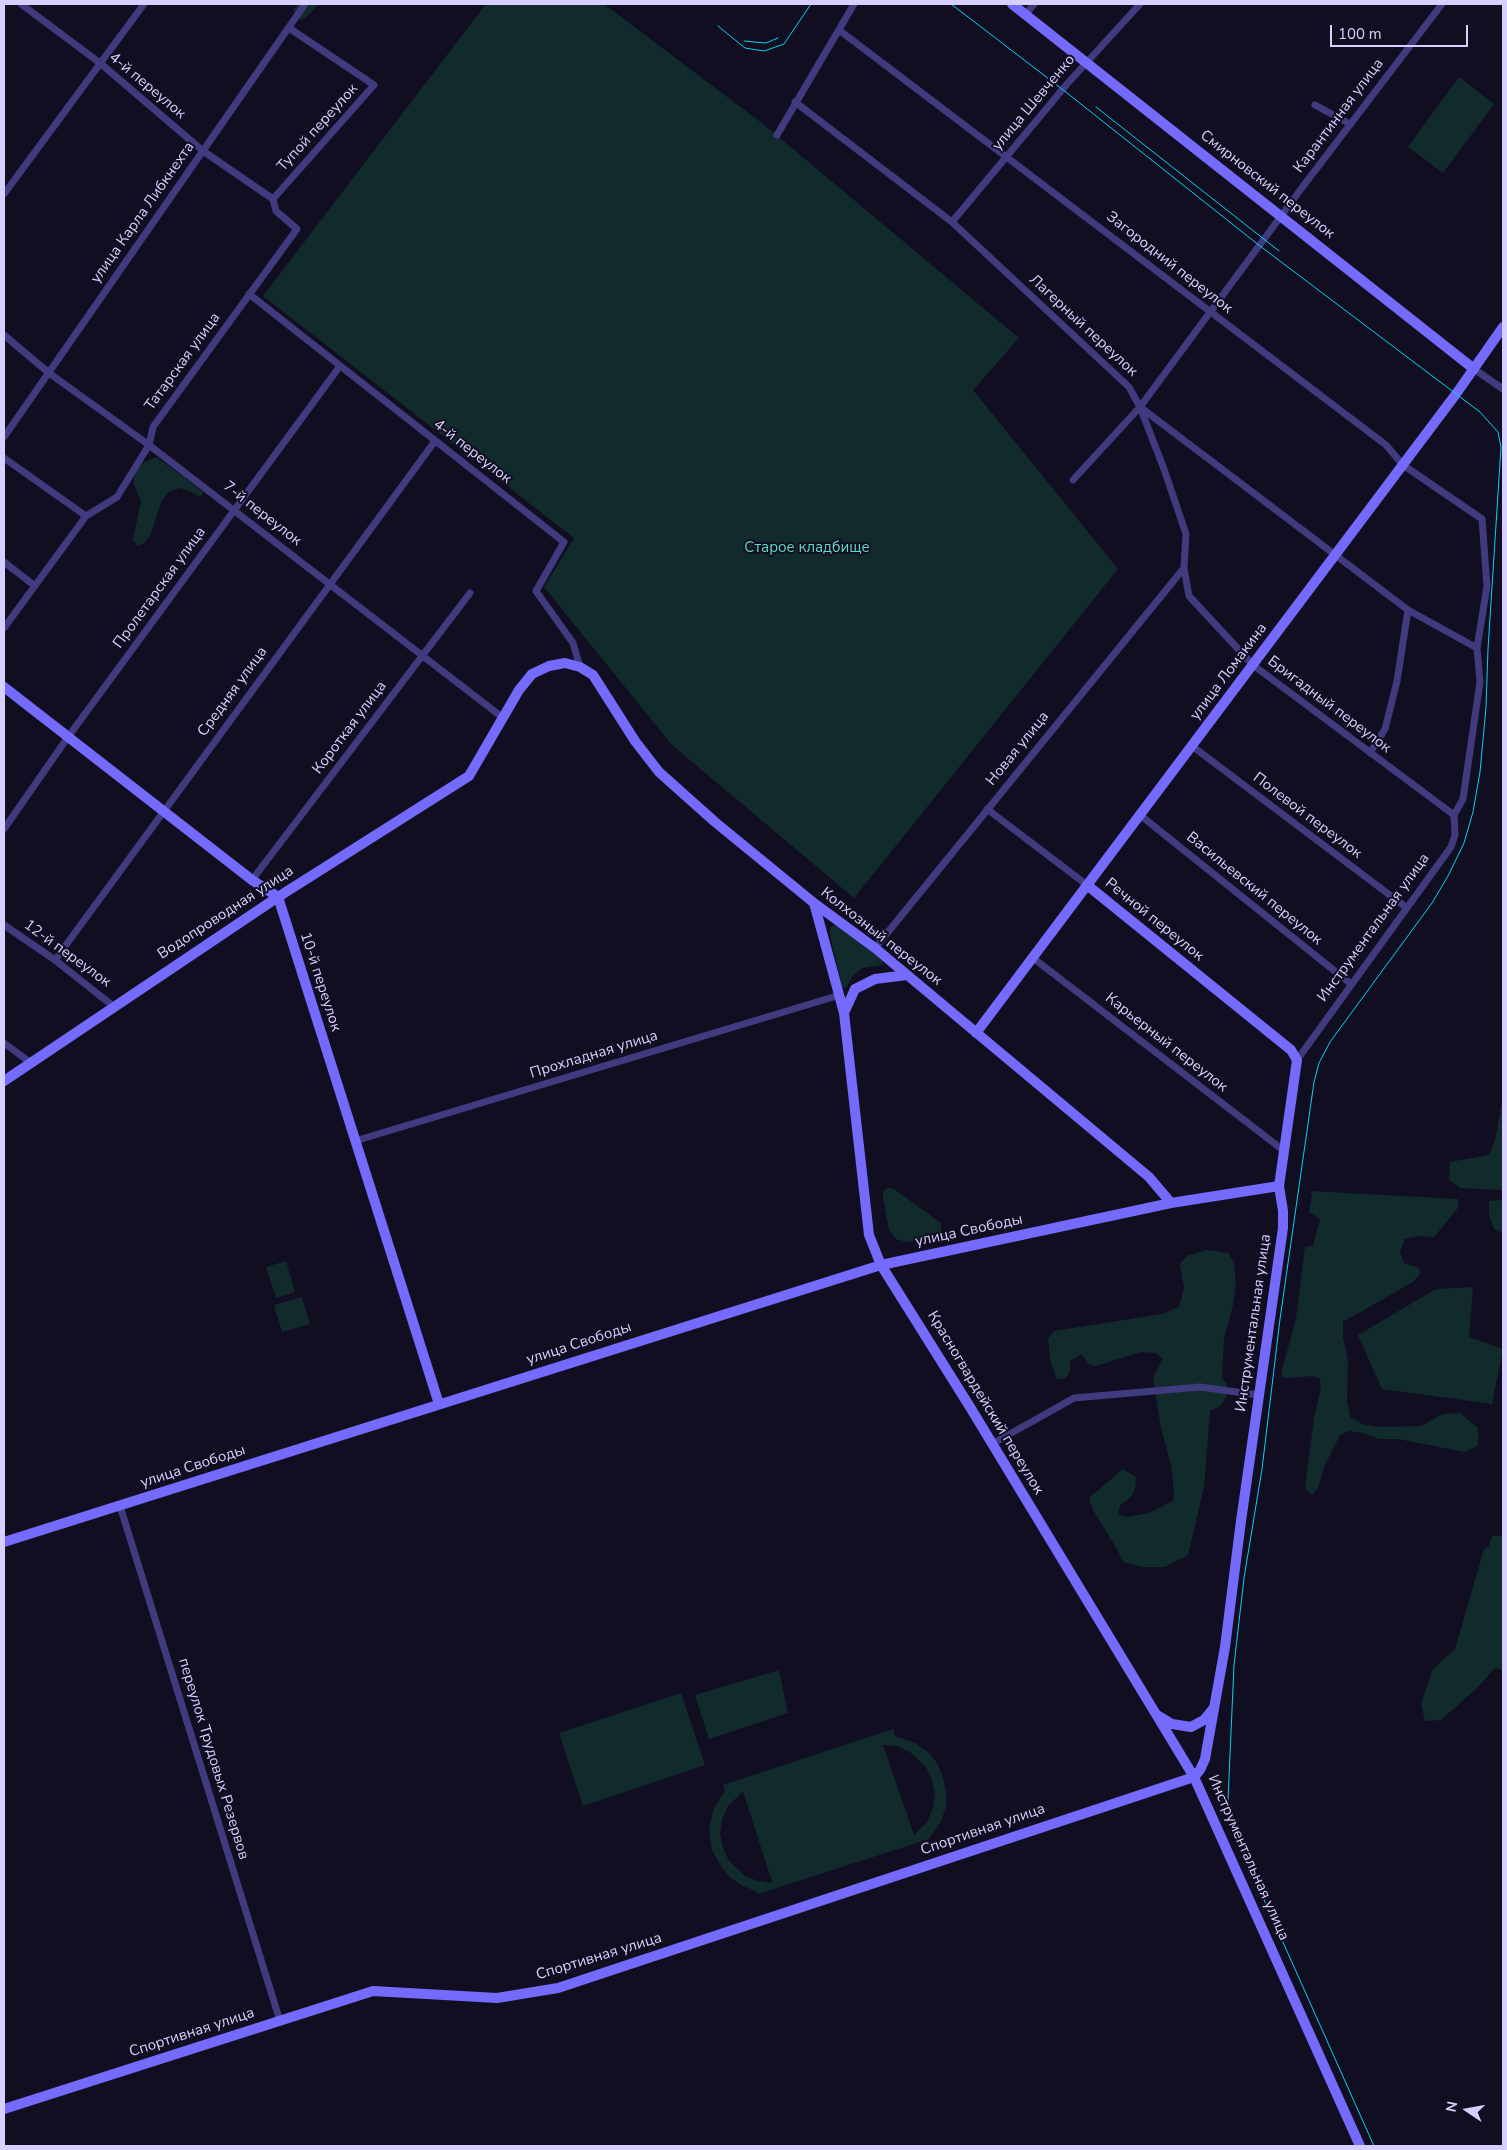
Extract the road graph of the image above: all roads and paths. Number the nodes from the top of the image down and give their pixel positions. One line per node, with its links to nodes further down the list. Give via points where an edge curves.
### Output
1 (21, 4): 13 (street, 4-й переулок)
2 (144, 4): 13 (street)
3 (305, 4): 10 (street, улица Карла Либкнехта)
4 (854, 4): 11 (street)
5 (1012, 4): 9 (main road, Смирновский переулок)
6 (1034, 4): 9 (street)
7 (1140, 4): 12 (street, улица Шевченко)
8 (1442, 4): 16 (street, Карантинная улица)
9 (1026, 14): 12 (main road, Смирновский переулок)
10 (288, 28): 18 (street, улица Карла Либкнехта); 21 (street, Тупой переулок, via 374,85)
11 (839, 30): 14 (street); 19 (street, Загородний переулок)
12 (1087, 62): 19 (street, улица Шевченко); 22 (main road, Смирновский переулок)
13 (100, 63): 18 (street, 4-й переулок); 20 (street)
14 (795, 102): 17 (street); 23 (street, Лагерный переулок)
15 (1315, 106): 16 (street)
16 (1350, 124): 22 (street, Карантинная улица)
17 (777, 135)
18 (203, 151): 21 (street, 4-й переулок); 31 (street, улица Карла Либкнехта)
19 (1007, 156): 23 (street, улица Шевченко); 26 (street, Загородний переулок)
20 (4, 194)
21 (273, 199): 24 (street, 4-й переулок, via 276,211)
22 (1282, 216): 26 (street, Карантинная улица); 30 (main road, Смирновский переулок)
23 (952, 222): 33 (street, Лагерный переулок, via 1129,387)
24 (297, 229): 25 (street, Татарская улица)
25 (249, 294): 29 (street, 4-й переулок); 36 (street, Татарская улица, via 153,427)
26 (1211, 313): 33 (street, Карантинная улица); 38 (street, Загородний переулок, via 1386,445)
27 (1503, 327): 30 (main road, улица Ломакина)
28 (4, 335): 31 (street, 7-й переулок)
29 (340, 366): 35 (street, 4-й переулок); 40 (street, Пролетарская улица)
30 (1474, 369): 32 (street, Смирновский переулок); 38 (main road, улица Ломакина)
31 (49, 373): 34 (street, улица Карла Либкнехта); 36 (street, 7-й переулок)
32 (1503, 390)
33 (1140, 408): 39 (street, Карантинная улица); 43 (street, Лагерный переулок); 45 (street, Бригадный переулок, via 1186,534)
34 (4, 437)
35 (435, 441): 46 (street, Средняя улица); 54 (street, 4-й переулок, via 564,542 536,590 573,643)
36 (149, 445): 40 (street, 7-й переулок); 41 (street, Татарская улица, via 117,498)
37 (4, 458): 41 (street)
38 (1403, 465): 42 (street, Загородний переулок); 43 (main road, улица Ломакина)
39 (1073, 480)
40 (234, 510): 46 (street, 7-й переулок); 57 (street, Пролетарская улица)
41 (86, 516): 47 (street, Татарская улица)
42 (1482, 519): 51 (street, Инструментальная улица, via 1487,586)
43 (1334, 556): 49 (street, Лагерный переулок); 53 (main road, улица Ломакина)
44 (4, 562): 47 (street)
45 (1184, 568): 53 (street, Бригадный переулок, via 1190,596); 60 (street, Новая улица)
46 (330, 584): 52 (street, 7-й переулок); 61 (street, Средняя улица)
47 (35, 586): 50 (street, Татарская улица)
48 (470, 593): 52 (street, Короткая улица)
49 (1408, 610): 51 (street, Лагерный переулок); 59 (street, via 1397,681 1385,729)
50 (4, 628)
51 (1477, 648): 63 (street, Инструментальная улица, via 1480,682 1474,738 1463,799)
52 (422, 655): 56 (street, 7-й переулок); 65 (street, Короткая улица)
53 (1253, 665): 58 (main road, улица Ломакина); 59 (street, Бригадный переулок)
54 (580, 666): 56 (main road, via 549,666 532,674); 68 (main road, Колхозный переулок, via 593,675 659,772)
55 (4, 687): 57 (main road)
56 (502, 717): 67 (main road, Водопроводная улица, via 469,776)
57 (68, 737): 61 (main road); 64 (street, Пролетарская улица)
58 (1192, 746): 62 (main road, улица Ломакина); 69 (street, Полевой переулок)
59 (1370, 753): 63 (street, Бригадный переулок)
60 (987, 809): 66 (street, Речной переулок); 71 (street, Новая улица)
61 (163, 810): 65 (main road); 73 (street, Средняя улица)
62 (1140, 815): 66 (main road, улица Ломакина); 75 (street, Васильевский переулок)
63 (1454, 815): 69 (street, Инструментальная улица, via 1455,835 1451,847)
64 (4, 829)
65 (252, 880): 67 (main road)
66 (1087, 885): 72 (main road, улица Ломакина); 81 (main road, Речной переулок, via 1291,1050)
67 (278, 897): 77 (main road, Водопроводная улица); 84 (main road, 10-й переулок)
68 (814, 903): 71 (main road, Колхозный переулок); 76 (main road, Красногвардейский переулок)
69 (1407, 908): 75 (street, Инструментальная улица)
70 (4, 925): 73 (street, 12-й переулок)
71 (875, 948): 74 (main road, Колхозный переулок)
72 (1033, 958): 79 (main road, улица Ломакина); 85 (street, Карьерный переулок)
73 (55, 960): 77 (street, 12-й переулок)
74 (907, 975): 78 (main road, via 875,979 856,990); 79 (main road, Колхозный переулок)
75 (1351, 984): 81 (street, Инструментальная улица)
76 (840, 995): 78 (main road, Красногвардейский переулок); 84 (street, Прохладная улица)
77 (113, 1006): 82 (main road, Водопроводная улица)
78 (844, 1013): 88 (main road, Красногвардейский переулок, via 869,1235)
79 (976, 1033): 87 (main road, Колхозный переулок, via 1149,1177)
80 (4, 1043): 82 (street)
81 (1297, 1060): 85 (main road, Инструментальная улица)
82 (31, 1063): 83 (main road, Водопроводная улица)
83 (4, 1081)
84 (355, 1141): 90 (main road, 10-й переулок)
85 (1283, 1150): 86 (main road, Инструментальная улица)
86 (1279, 1186): 87 (main road, улица Свободы); 89 (main road, Инструментальная улица, via 1283,1228)
87 (1171, 1203): 88 (main road, улица Свободы)
88 (881, 1265): 90 (main road, улица Свободы); 91 (main road, Красногвардейский переулок)
89 (1259, 1395): 91 (street, via 1200,1387 1074,1398); 94 (main road, Инструментальная улица)
90 (439, 1404): 92 (main road, улица Свободы)
91 (992, 1444): 95 (main road, Красногвардейский переулок)
92 (120, 1506): 93 (main road, улица Свободы); 97 (street, переулок Трудовых Резервов)
93 (4, 1542)
94 (1215, 1706): 95 (main road, via 1204,1720 1191,1727 1172,1724); 96 (main road, Инструментальная улица, via 1205,1759)
95 (1156, 1715): 96 (main road, Красногвардейский переулок)
96 (1194, 1777): 97 (main road, Спортивная улица, via 558,1988 497,1998 374,1991); 99 (main road, Инструментальная улица)
97 (280, 2021): 98 (main road, Спортивная улица)
98 (4, 2109)
99 (1360, 2146)

